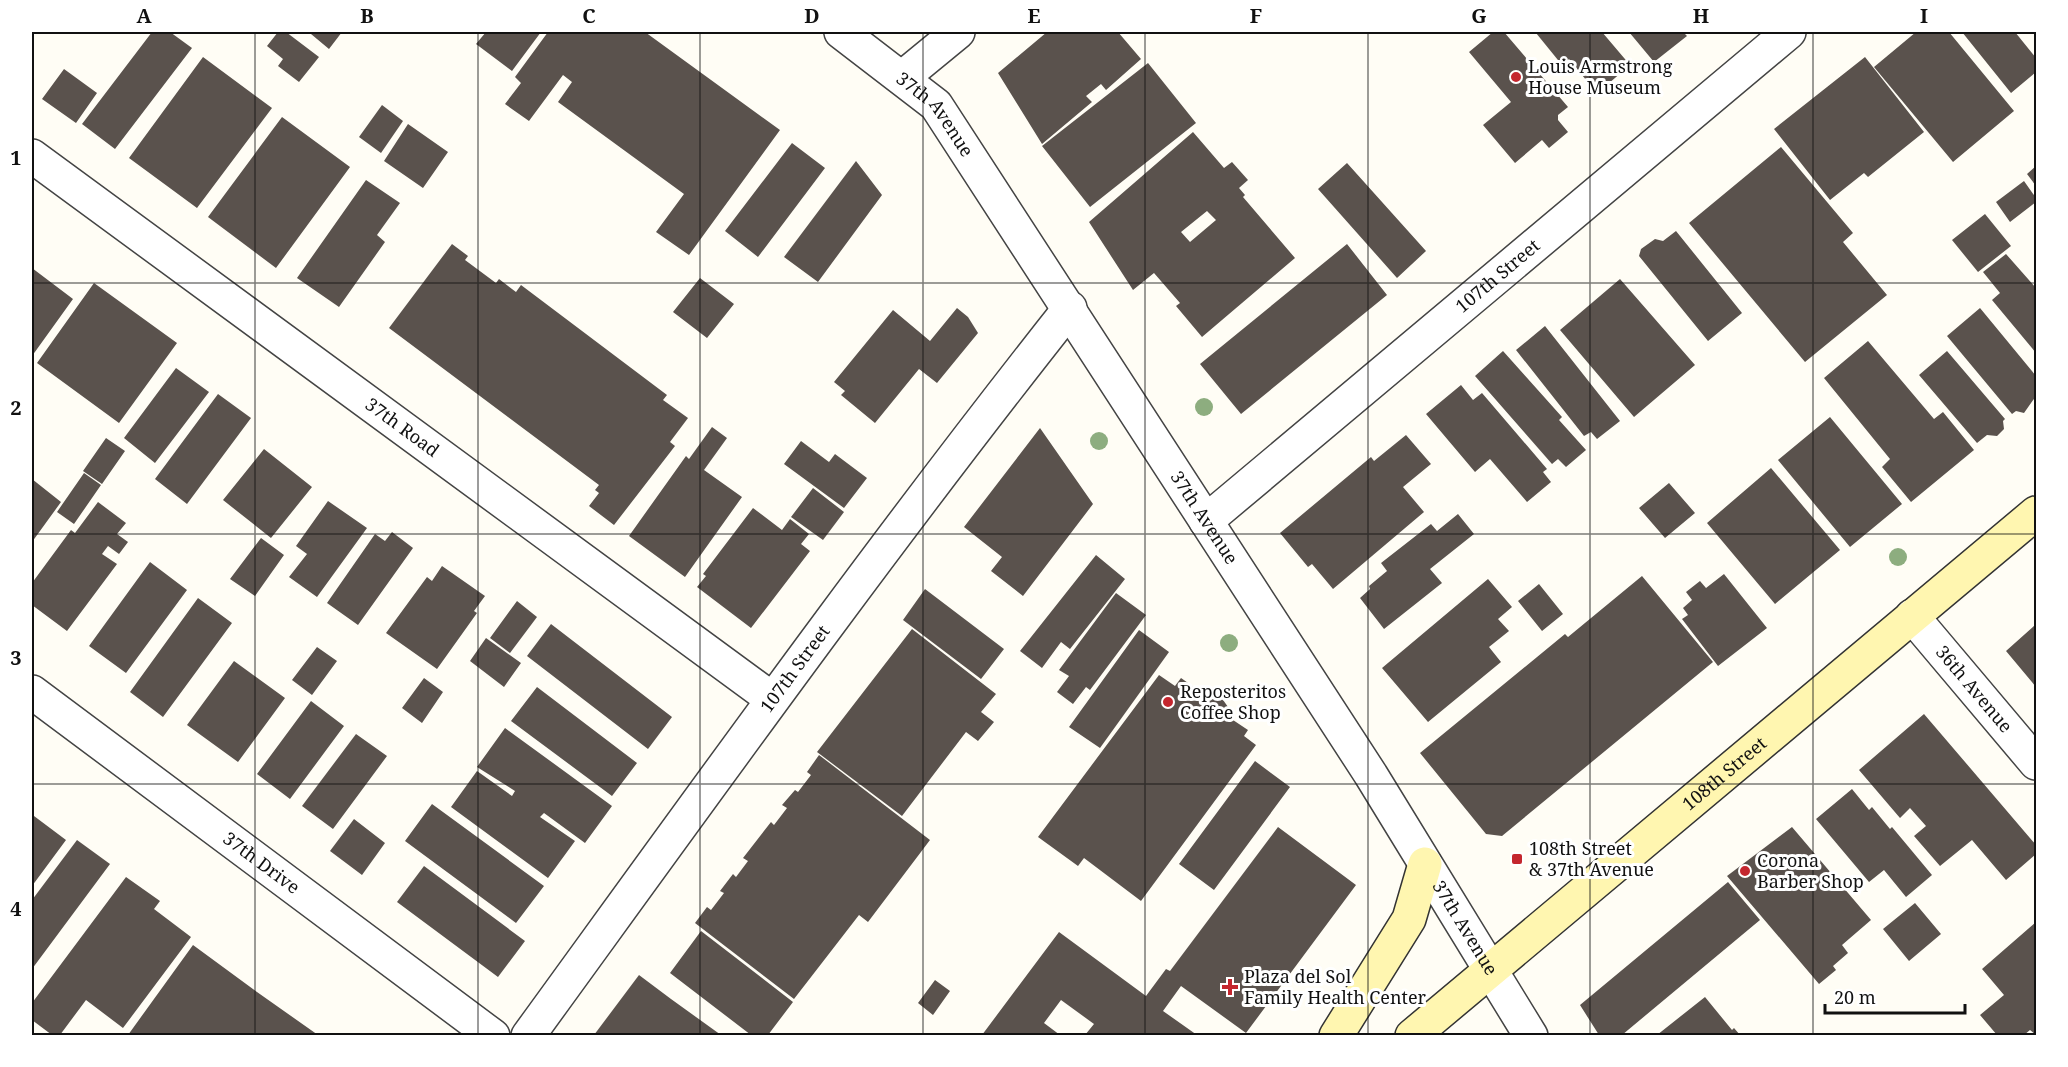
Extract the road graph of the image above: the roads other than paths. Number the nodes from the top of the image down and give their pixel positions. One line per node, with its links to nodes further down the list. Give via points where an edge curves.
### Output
1 (841, 32): 4 (street, 37th Avenue)
2 (958, 32): 4 (street)
3 (1789, 32): 8 (street, 107th Street)
4 (902, 78): 6 (street, 37th Avenue, via 936,105)
5 (32, 156): 11 (street, 37th Road)
6 (1070, 308): 8 (street, 37th Avenue); 11 (street, 107th Street, via 1013,377)
7 (2037, 513): 9 (main road, 108th Street)
8 (1206, 521): 13 (street, 37th Avenue)
9 (1912, 616): 12 (street, 36th Avenue); 14 (main road, 108th Street)
10 (32, 692): 15 (street, 37th Drive)
11 (772, 699): 16 (street, 107th Street)
12 (2037, 763)
13 (1425, 864): 14 (street, 37th Avenue); 17 (main road, via 1409,919)
14 (1490, 970): 18 (main road, 108th Street); 19 (street, 37th Avenue)
15 (493, 1035)
16 (528, 1035)
17 (1335, 1035)
18 (1412, 1035)
19 (1531, 1035)

